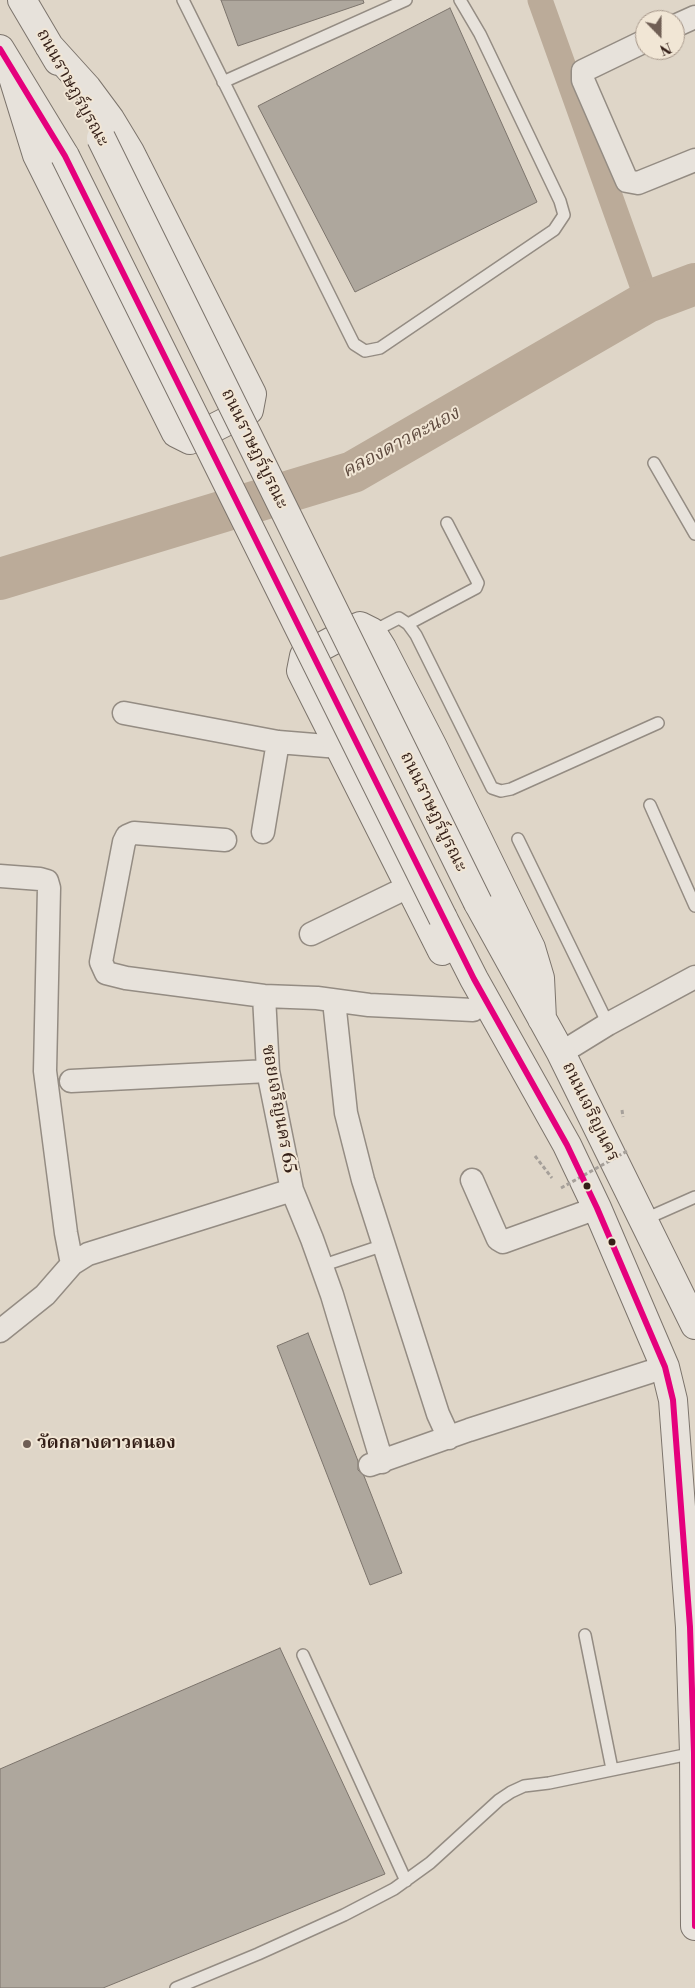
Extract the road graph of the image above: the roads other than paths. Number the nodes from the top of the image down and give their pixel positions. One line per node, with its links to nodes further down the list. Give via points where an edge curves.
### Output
1 (22, 0): 5 (main road, ถนนราษฎร์บูรณะ)
2 (183, 0): 8 (lane)
3 (406, 0): 8 (lane)
4 (460, 0): 8 (lane, via 480,34 564,215 554,230 380,348 365,351 354,344)
5 (49, 46): 7 (main road, via 110,118 130,152 252,394 249,410 190,440 176,433 37,155); 25 (main road, ถนนราษฎร์บูรณะ, bridge, via 101,138)
6 (635, 46): 9 (street, via 583,71 583,80 627,181 638,183)
7 (6, 60): 31 (main road, ถนนเจริญนคร, bridge, via 65,156 474,979)
8 (223, 82)
9 (695, 160)
10 (654, 463): 12 (lane)
11 (447, 523): 13 (lane, via 478,583 476,588)
12 (695, 534)
13 (408, 624): 14 (lane, via 399,618); 16 (lane, via 492,788 501,791 511,789)
14 (372, 632): 18 (main road, via 360,626 304,656 301,671); 32 (main road, via 432,745 531,948 540,978)
15 (124, 713): 17 (street)
16 (658, 724)
17 (278, 742): 18 (street); 20 (street)
18 (338, 747): 24 (main road)
19 (650, 805): 26 (lane)
20 (263, 832)
21 (518, 838): 33 (lane)
22 (225, 840): 29 (street, via 134,833 127,836 101,962 106,973 126,978)
23 (0, 876): 43 (street, via 40,879 47,881 49,888 45,1071)
24 (408, 887): 27 (street); 31 (main road)
25 (478, 903): 32 (main road, ถนนเจริญนคร)
26 (695, 906)
27 (311, 934)
28 (695, 977): 33 (street)
29 (264, 996): 30 (street); 35 (street, ซอยเจริญนคร 65)
30 (334, 1001): 31 (street); 42 (street, via 346,1113)
31 (484, 1014): 40 (main road, ถนนเจริญนคร, via 567,1145)
32 (542, 1019): 34 (main road, ถนนเจริญนคร)
33 (608, 1024): 34 (street)
34 (560, 1053): 41 (main road, ถนนเจริญนคร)
35 (268, 1071): 36 (street); 38 (street, ซอยเจริญนคร 65)
36 (71, 1081)
37 (472, 1180): 40 (street, via 502,1242)
38 (292, 1190): 43 (street, ซอยเจริญนคร 65, via 88,1254); 44 (street)
39 (695, 1197): 41 (lane)
40 (597, 1208): 47 (main road, ถนนเจริญนคร)
41 (643, 1220): 45 (main road, ถนนเจริญนคร)
42 (384, 1245): 44 (lane); 48 (street, via 438,1414)
43 (72, 1264): 46 (street, ซอยเจริญนคร 65, via 45,1295)
44 (321, 1266): 48 (street, via 376,1463)
45 (695, 1325)
46 (0, 1331)
47 (665, 1366): 48 (street); 51 (main road, ถนนเจริญนคร, via 674,1400 690,1627)
48 (449, 1438)
49 (585, 1635): 52 (lane)
50 (303, 1655): 53 (lane)
51 (694, 1753): 52 (lane); 54 (main road, ถนนเจริญนคร)
52 (612, 1769): 53 (lane, via 524,1786 511,1792)
53 (406, 1881): 55 (lane, via 344,1915)
54 (695, 1926)
55 (176, 1988)

